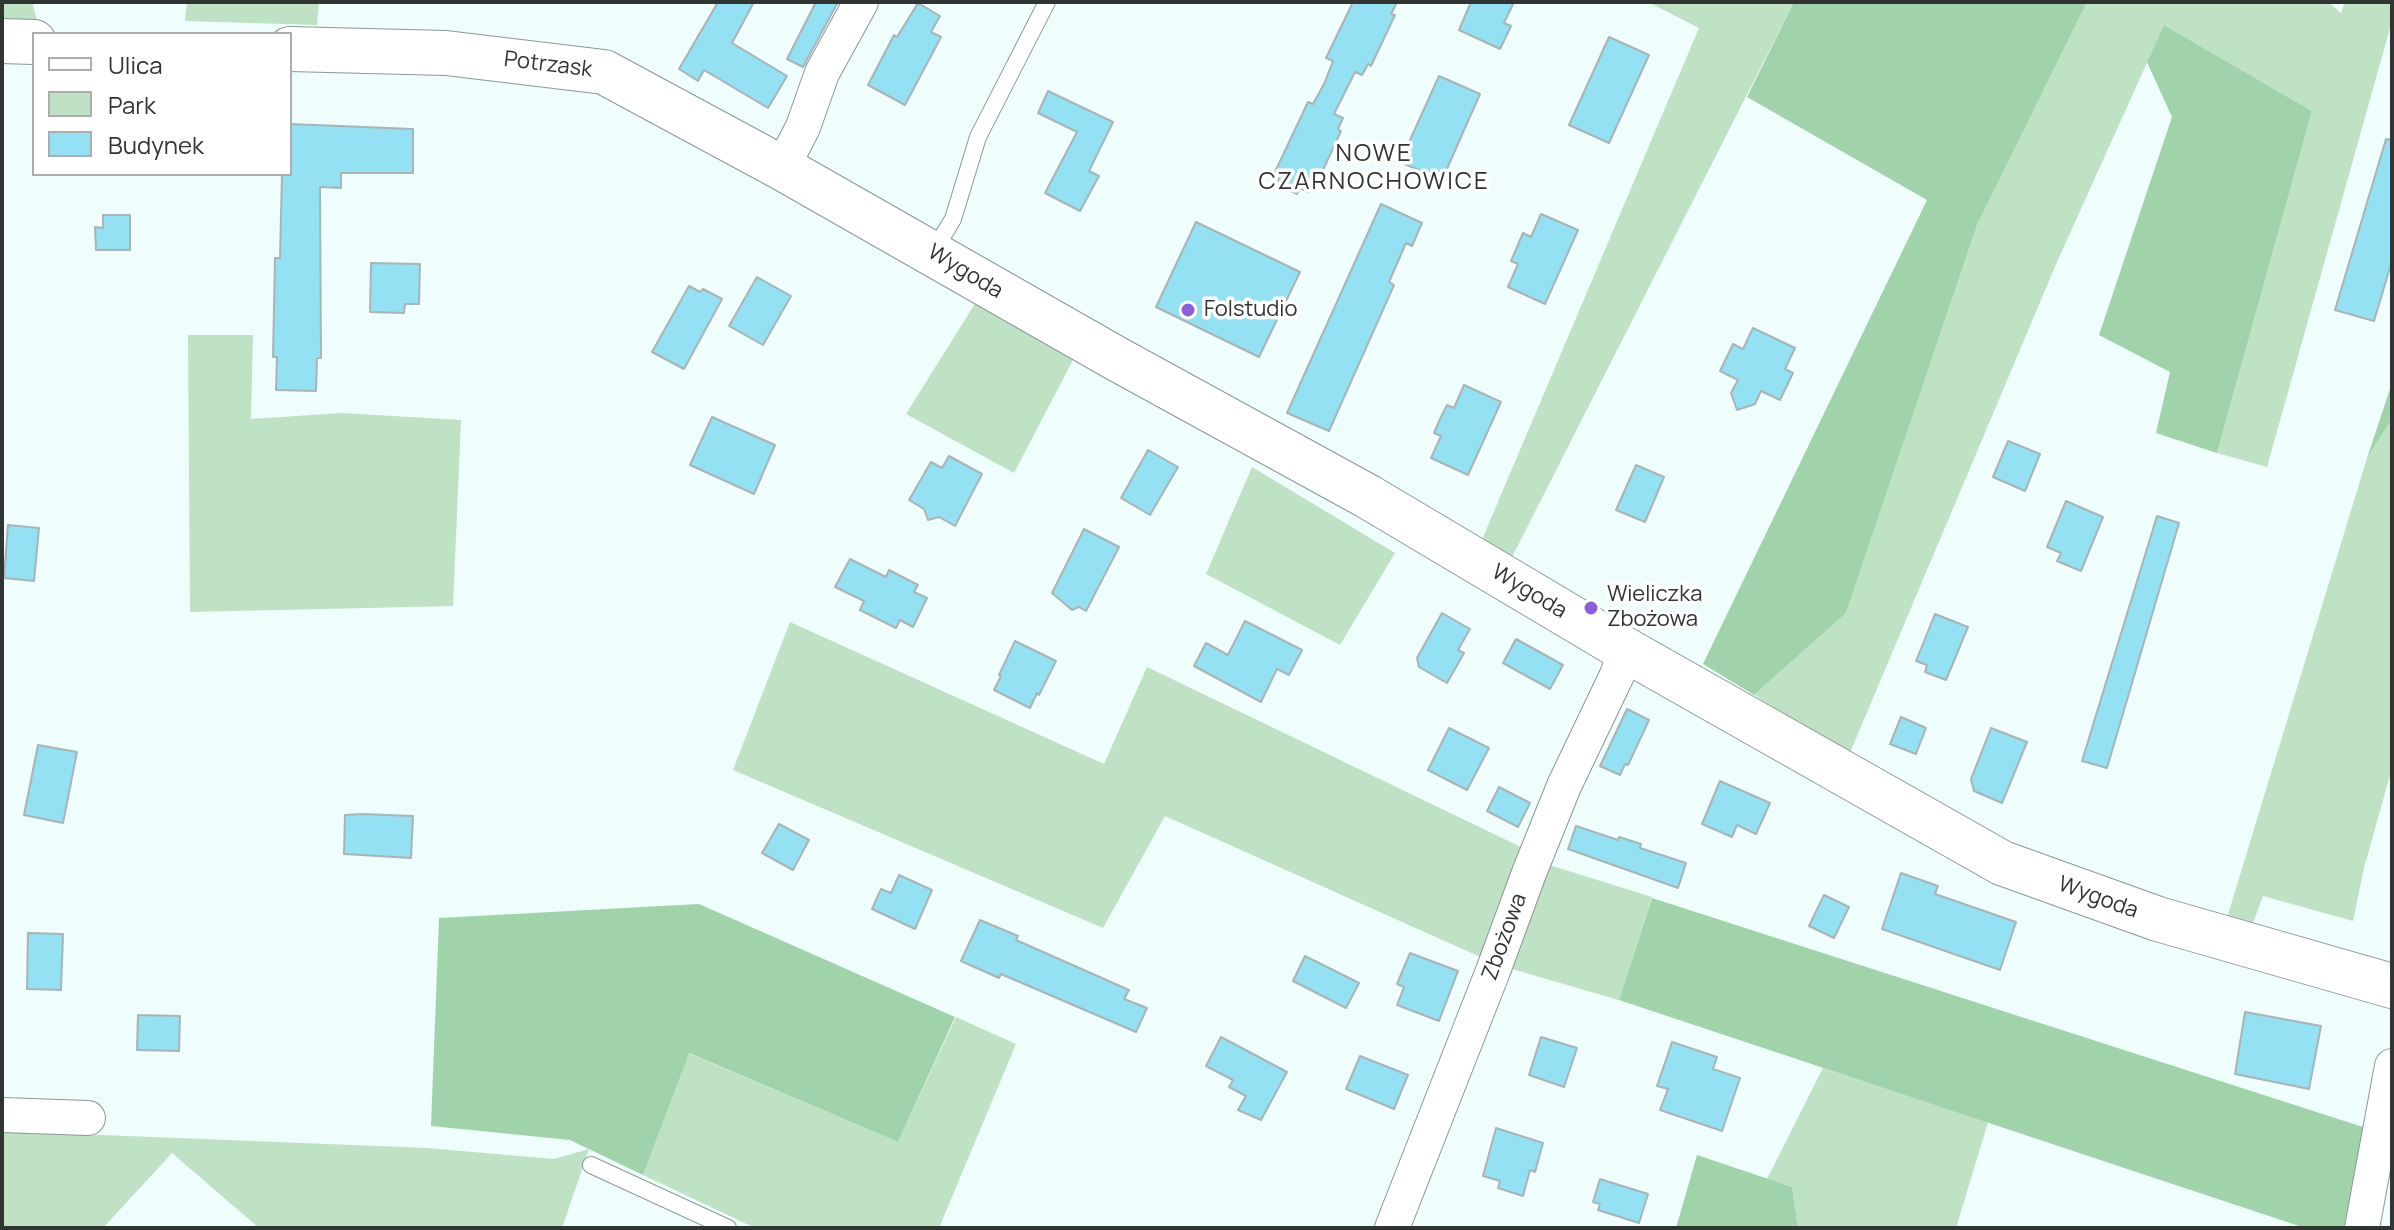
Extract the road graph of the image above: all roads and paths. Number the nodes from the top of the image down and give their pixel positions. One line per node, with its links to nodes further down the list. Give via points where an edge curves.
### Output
1 (861, 2): 6 (street, via 822,73)
2 (1047, 2): 7 (lane, via 978,137 953,219)
3 (2, 41): 4 (street)
4 (32, 42)
5 (292, 49): 6 (street, Potrzask, via 446,53 604,72)
6 (782, 168): 7 (street, Wygoda)
7 (933, 252): 8 (street, Wygoda, via 1367,496)
8 (1626, 650): 9 (street, Wygoda, via 2002,863 2158,919); 15 (street, Zbożowa, via 1564,786)
9 (2392, 986)
10 (2392, 1066): 16 (street)
11 (2, 1115): 12 (street)
12 (88, 1118)
13 (591, 1165): 14 (lane)
14 (728, 1228)
15 (1392, 1228)
16 (2362, 1228)

